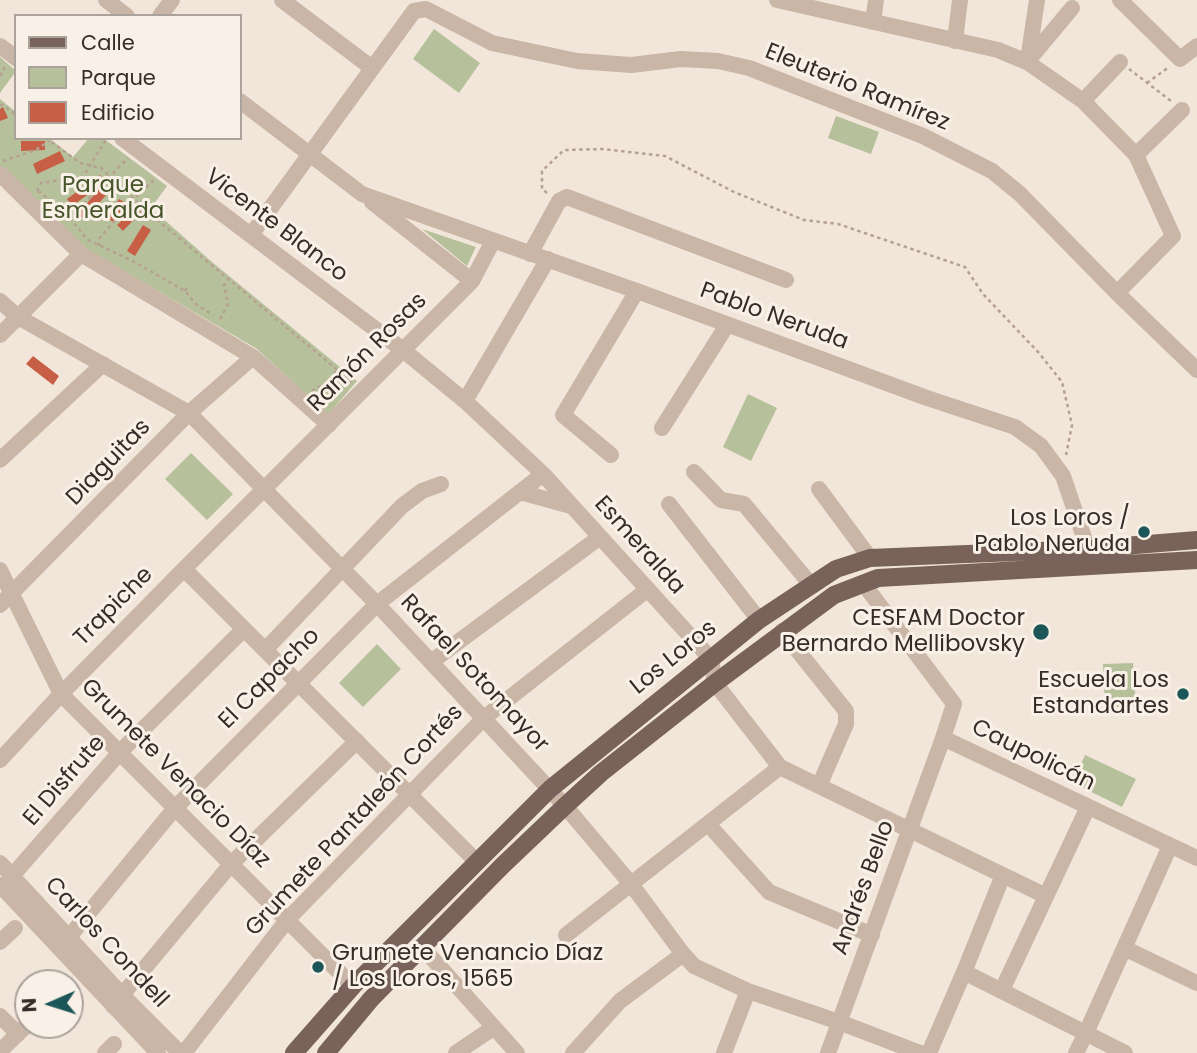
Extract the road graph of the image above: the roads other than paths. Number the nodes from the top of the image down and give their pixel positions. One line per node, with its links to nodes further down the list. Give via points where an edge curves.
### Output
1 (106, 0): 10 (street)
2 (282, 0): 16 (street)
3 (777, 0): 8 (street)
4 (876, 0): 11 (street)
5 (960, 0): 12 (street)
6 (1037, 0): 14 (street)
7 (1120, 0): 13 (street, via 1180,59)
8 (798, 2): 11 (street)
9 (1072, 8): 14 (street)
10 (124, 14)
11 (873, 22): 12 (street)
12 (955, 40): 14 (street)
13 (1197, 46)
14 (1027, 62): 17 (street)
15 (1120, 62): 17 (street)
16 (372, 68): 21 (street); 33 (street, Eleuterio Ramírez, via 414,10 426,9 492,43 577,61 631,65 681,59 749,68 923,136 992,171)
17 (1083, 101): 22 (street)
18 (242, 103): 21 (street, Pablo Neruda)
19 (1182, 110): 22 (street)
20 (125, 140): 25 (street, Vicente Blanco)
21 (310, 154): 24 (street, Pablo Neruda); 25 (street)
22 (1136, 155): 33 (street, via 1172,236)
23 (3, 168): 27 (street)
24 (362, 194): 26 (street, Pablo Neruda); 31 (street, Pablo Neruda)
25 (251, 235): 38 (street, Vicente Blanco)
26 (493, 241): 28 (street, Pablo Neruda); 31 (street, Ramón Rosas)
27 (81, 254): 35 (street); 39 (street)
28 (530, 254): 29 (street, Pablo Neruda); 30 (street, via 559,201 568,197)
29 (548, 260): 32 (street, Pablo Neruda); 42 (street)
30 (786, 280)
31 (472, 281): 38 (street, Ramón Rosas)
32 (637, 290): 36 (street, Pablo Neruda); 46 (street, via 563,415)
33 (1117, 293): 40 (street, Eleuterio Ramírez)
34 (0, 301): 35 (street, Rafael Sotomayor)
35 (18, 317): 37 (street); 41 (street, Rafael Sotomayor)
36 (727, 324): 45 (street); 59 (street, Pablo Neruda, via 1015,427 1041,446 1063,476)
37 (0, 335)
38 (403, 350): 42 (street, Esmeralda); 44 (street, Ramón Rosas)
39 (254, 356): 43 (street, Diaguitas); 44 (street)
40 (1194, 362)
41 (103, 364): 43 (street, Rafael Sotomayor); 47 (street)
42 (465, 401): 49 (street, Esmeralda)
43 (190, 413): 51 (street, Rafael Sotomayor); 67 (street, Diaguitas)
44 (329, 425): 51 (street, Ramón Rosas)
45 (662, 428)
46 (611, 455)
47 (0, 460)
48 (695, 472): 65 (street, via 722,500 744,504)
49 (543, 474): 53 (street, El Capacho); 55 (street, Esmeralda)
50 (441, 484): 61 (street, via 402,506)
51 (264, 489): 61 (street, Rafael Sotomayor); 62 (street, Trapiche)
52 (819, 489): 58 (street)
53 (520, 492): 55 (street); 68 (street, El Capacho)
54 (669, 505): 69 (street)
55 (571, 506): 56 (street, Esmeralda)
56 (600, 537): 66 (street, Esmeralda); 74 (street)
57 (1197, 540): 59 (main road, Los Loros)
58 (870, 558): 59 (main road, Los Loros); 65 (main road, Los Loros, via 836,569)
59 (1089, 558): 60 (main road, Los Loros); 64 (main road, Los Loros)
60 (1197, 560)
61 (341, 568): 68 (street, Rafael Sotomayor); 72 (street)
62 (184, 569): 70 (street); 77 (street, Trapiche)
63 (0, 570): 67 (street, Grumete Venacio Díaz)
64 (863, 583): 71 (main road, Los Loros, via 834,595); 79 (street, Caupolicán, via 954,704)
65 (812, 586): 69 (main road, Los Loros)
66 (648, 589): 73 (street, Esmeralda); 78 (street, Grumete Pantaleón Cortés)
67 (6, 600): 77 (street, Grumete Venacio Díaz)
68 (377, 604): 74 (street, Rafael Sotomayor); 75 (street, El Capacho)
69 (759, 620): 73 (main road, Los Loros)
70 (244, 629): 72 (street); 81 (street, El Disfrute)
71 (782, 631): 76 (main road, Los Loros); 84 (street, via 846,711 846,724)
72 (265, 650): 75 (street)
73 (711, 659): 76 (street); 85 (main road, Los Loros)
74 (431, 662): 78 (street, Rafael Sotomayor)
75 (298, 683): 80 (street); 89 (street, El Capacho)
76 (715, 683): 83 (street); 87 (main road, Los Loros)
77 (61, 694): 81 (street, Grumete Venacio Díaz); 82 (street, Trapiche)
78 (484, 718): 85 (street, Rafael Sotomayor); 86 (street, Grumete Pantaleón Cortés)
79 (943, 738): 88 (street, Caupolicán); 91 (street, Andrés Bello)
80 (356, 741): 86 (street); 96 (street)
81 (121, 751): 89 (street, Grumete Venacio Díaz); 98 (street, El Disfrute)
82 (0, 760)
83 (780, 767): 84 (street); 90 (street)
84 (819, 786): 91 (street)
85 (550, 789): 87 (street, Rafael Sotomayor); 94 (main road, Los Loros)
86 (409, 794): 94 (street); 101 (street, Grumete Pantaleón Cortés)
87 (565, 806): 99 (street, Rafael Sotomayor); 107 (main road, Los Loros)
88 (1088, 807): 92 (street, Caupolicán); 100 (street)
89 (175, 808): 96 (street, Grumete Venacio Díaz); 106 (street, El Capacho)
90 (708, 824): 99 (street); 103 (street, via 769,892)
91 (910, 830): 97 (street); 103 (street, Andrés Bello)
92 (1170, 846): 93 (street, Caupolicán); 108 (street)
93 (1197, 858)
94 (476, 861): 112 (main road, Los Loros)
95 (0, 863): 98 (street, Carlos Condell)
96 (232, 863): 101 (street, Grumete Venacio Díaz); 115 (street)
97 (1003, 875): 100 (street); 110 (street)
98 (6, 880): 106 (street, Carlos Condell)
99 (631, 884): 104 (street); 109 (street, Rafael Sotomayor)
100 (1046, 896): 113 (street)
101 (288, 919): 112 (street, Grumete Venacio Díaz); 122 (street, Grumete Pantaleón Cortés)
102 (15, 928): 105 (street)
103 (872, 934): 116 (street, Andrés Bello)
104 (566, 935)
105 (0, 942)
106 (64, 943): 115 (street, Carlos Condell)
107 (422, 947): 117 (street); 124 (main road, Los Loros)
108 (1124, 948): 111 (street); 118 (street)
109 (683, 954): 114 (street, Rafael Sotomayor, via 694,965); 127 (street, via 620,1001)
110 (964, 972): 113 (street); 131 (street)
111 (1197, 983)
112 (354, 986): 123 (main road, Los Loros)
113 (1002, 990): 118 (street)
114 (748, 991): 116 (street, Rafael Sotomayor); 128 (street)
115 (117, 1001): 121 (street, Carlos Condell); 122 (street, Carlos Condell)
116 (839, 1022): 129 (street, Andrés Bello); 130 (street, Rafael Sotomayor)
117 (493, 1028): 125 (street); 126 (street)
118 (1086, 1033): 132 (street); 133 (street)
119 (14, 1038): 120 (street)
120 (0, 1051)
121 (158, 1053)
122 (182, 1053)
123 (294, 1053)
124 (326, 1053)
125 (456, 1053)
126 (516, 1053)
127 (573, 1053)
128 (724, 1053)
129 (828, 1053)
130 (920, 1053)
131 (929, 1053)
132 (1076, 1053)
133 (1125, 1053)

